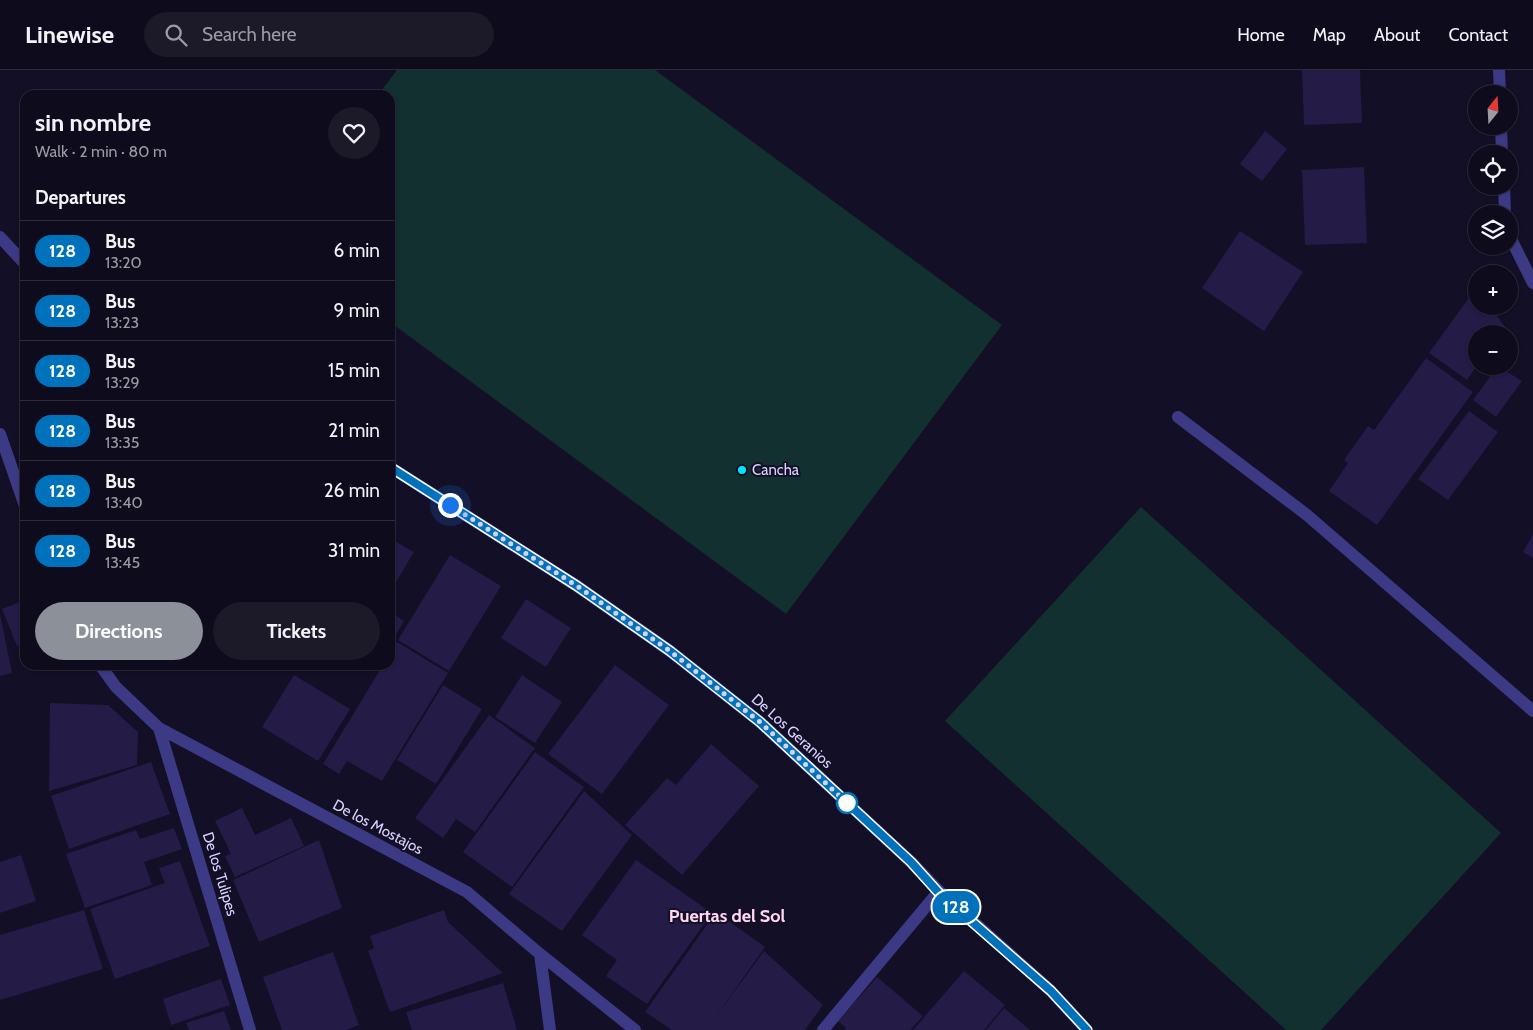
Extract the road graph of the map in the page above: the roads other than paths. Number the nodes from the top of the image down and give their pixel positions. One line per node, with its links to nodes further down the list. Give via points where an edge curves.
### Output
1 (1499, 70): 2 (street)
2 (1500, 85)
3 (0, 237): 5 (street)
4 (1518, 254): 6 (street)
5 (20, 259)
6 (1533, 283)
7 (1178, 417): 12 (street, via 1307,515)
8 (0, 434): 10 (street)
9 (395, 470): 14 (street, De Los Geranios, via 577,586 670,651 760,722 911,862)
10 (20, 492)
11 (104, 670): 13 (street, De los Mostajos, via 116,687)
12 (1533, 711)
13 (159, 728): 15 (street, De los Mostajos, via 467,892); 16 (street, De los Tulipes)
14 (938, 892): 19 (street); 20 (street, De Los Geranios, via 1051,991)
15 (540, 954): 17 (street); 18 (street, De los Mostajos)
16 (250, 1030)
17 (550, 1030)
18 (635, 1030)
19 (823, 1030)
20 (1087, 1030)

